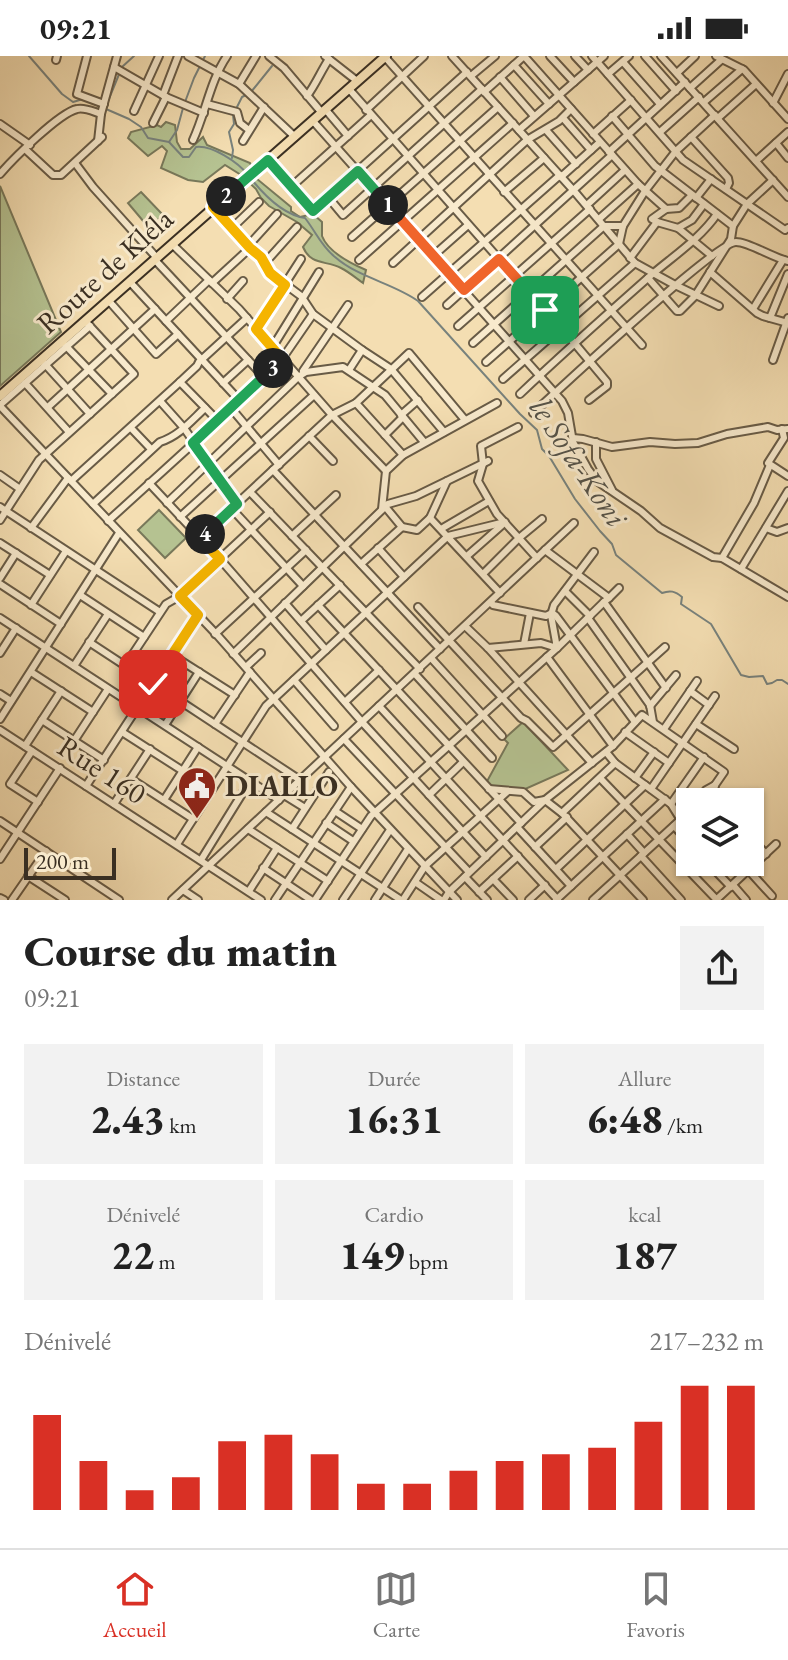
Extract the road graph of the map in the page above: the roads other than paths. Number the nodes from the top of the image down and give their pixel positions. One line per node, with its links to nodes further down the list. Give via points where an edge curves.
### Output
1 (87, 56): 54 (street, via 77,94)
2 (117, 56): 28 (street)
3 (159, 56): 43 (street)
4 (178, 56): 49 (street)
5 (188, 56): 31 (street)
6 (227, 56): 31 (street)
7 (256, 56): 40 (street)
8 (269, 56): 50 (street)
9 (385, 56): 36 (street); 38 (main road, Route de Kléla)
10 (424, 56): 36 (street)
11 (452, 56): 33 (street)
12 (480, 56): 26 (street)
13 (495, 56): 26 (street)
14 (524, 56): 27 (street); 48 (street)
15 (550, 56): 39 (street)
16 (575, 56): 30 (street)
17 (604, 56): 23 (street)
18 (629, 56): 25 (street)
19 (645, 56): 47 (street)
20 (695, 56): 32 (street)
21 (327, 57): 38 (street); 50 (street)
22 (665, 57): 32 (street)
23 (594, 59): 30 (street); 34 (street)
24 (724, 59): 29 (street); 42 (street)
25 (623, 62): 34 (street); 57 (street)
26 (487, 63): 33 (street)
27 (514, 65): 37 (street); 56 (street)
28 (114, 67): 43 (street); 54 (street)
29 (742, 69): 41 (street); 51 (street)
30 (588, 70): 39 (street)
31 (217, 71): 40 (street); 55 (street)
32 (677, 73): 42 (street)
33 (469, 74): 46 (street); 58 (street)
34 (608, 74): 52 (street)
35 (788, 74): 44 (street)
36 (402, 76): 58 (street); 64 (street)
37 (500, 77): 46 (street); 67 (street)
38 (357, 81): 45 (main road, Route de Kléla)
39 (574, 82): 48 (street)
40 (239, 84): 59 (street)
41 (756, 84): 53 (street); 69 (street)
42 (688, 85): 47 (street); 51 (street)
43 (146, 86): 49 (street); 62 (street)
44 (785, 88): 53 (street)
45 (349, 89): 63 (main road, Route de Kléla); 64 (street)
46 (483, 90): 60 (street); 77 (street)
47 (676, 91): 57 (street)
48 (559, 95): 56 (street); 61 (street)
49 (164, 96): 65 (street); 74 (street)
50 (307, 96): 63 (street)
51 (701, 99): 69 (street); 81 (street)
52 (631, 100): 68 (street); 71 (street)
53 (773, 103): 72 (street)
54 (104, 104): 66 (street)
55 (207, 104): 65 (street); 78 (street, via 237,112)
56 (549, 104): 67 (street)
57 (660, 104): 71 (street)
58 (429, 106): 77 (street); 88 (street)
59 (264, 107): 78 (street); 86 (street)
60 (498, 107): 75 (street); 92 (street)
61 (571, 109): 70 (street); 83 (street)
62 (134, 111)
63 (324, 111): 73 (main road, Route de Kléla); 85 (street)
64 (369, 112): 85 (street); 88 (street)
65 (204, 113): 89 (street)
66 (101, 114): 95 (street, via 72,111); 106 (street, via 100,139)
67 (534, 116): 79 (street)
68 (612, 116): 83 (street); 84 (street)
69 (716, 116): 87 (street); 105 (street)
70 (563, 118): 80 (street); 97 (street)
71 (646, 118): 81 (street); 84 (street)
72 (788, 119)
73 (313, 121): 86 (main road, Route de Kléla); 96 (street)
74 (153, 123)
75 (513, 123): 79 (street); 101 (street)
76 (0, 124): 95 (street)
77 (445, 124): 92 (street); 100 (street)
78 (249, 130): 91 (street)
79 (519, 130): 90 (street)
80 (546, 130): 90 (street); 107 (street)
81 (660, 132): 98 (street)
82 (788, 132): 94 (street)
83 (593, 134): 93 (street)
84 (628, 134): 99 (street); 110 (street)
85 (348, 136): 96 (street)
86 (295, 137): 104 (main road, Route de Kléla)
87 (691, 137): 98 (street); 120 (street, via 728,178)
88 (392, 139): 100 (street); 109 (street)
89 (193, 140)
90 (527, 140): 102 (street); 113 (street)
91 (243, 141)
92 (460, 141): 101 (street); 112 (street)
93 (600, 142): 97 (street); 99 (street)
94 (776, 143): 103 (street); 105 (street)
95 (28, 147): 106 (street, via 54,175); 111 (street)
96 (336, 147): 109 (street); 118 (street)
97 (591, 150): 107 (street)
98 (676, 151): 110 (street); 115 (street)
99 (610, 154): 108 (street); 122 (street)
100 (408, 157): 112 (street); 119 (street)
101 (475, 158): 113 (street); 121 (street)
102 (544, 158): 114 (street); 124 (street)
103 (788, 158)
104 (268, 160): 118 (street); 132 (main road, Route de Kléla)
105 (756, 161): 116 (street)
106 (75, 163): 163 (street)
107 (576, 164): 114 (street)
108 (625, 170): 117 (street); 133 (street)
109 (358, 171): 119 (street); 126 (street)
110 (661, 171): 123 (street); 125 (street)
111 (0, 174)
112 (423, 174): 121 (street); 131 (street)
113 (490, 175): 124 (street); 134 (street)
114 (560, 176): 122 (street); 136 (street)
115 (711, 179): 120 (street); 125 (street)
116 (773, 180): 127 (street); 130 (street)
117 (638, 184): 123 (street); 139 (street)
118 (291, 187): 126 (street, via 313,211)
119 (373, 188): 126 (street, via 343,215); 131 (street)
120 (726, 189): 130 (street)
121 (438, 191): 134 (street); 140 (street)
122 (574, 191): 133 (street); 146 (street)
123 (645, 191): 135 (street); 144 (street)
124 (504, 192): 136 (street)
125 (694, 196): 129 (street); 135 (street, via 679,208)
126 (328, 197)
127 (788, 197)
128 (259, 202): 147 (street)
129 (704, 204): 138 (street); 148 (street)
130 (747, 204): 149 (street); 150 (street)
131 (388, 205): 140 (street); 151 (street)
132 (213, 207): 147 (street); 156 (main road, Route de Kléla)
133 (588, 207): 139 (street); 157 (street)
134 (453, 208): 142 (street); 152 (street)
135 (666, 209): 141 (street, via 653,218)
136 (520, 210): 146 (street); 154 (street)
137 (277, 214): 160 (street)
138 (717, 214): 150 (street); 153 (street)
139 (599, 219): 143 (street)
140 (403, 222): 152 (street); 166 (street)
141 (657, 222): 148 (street); 168 (street)
142 (468, 225): 154 (street); 161 (street)
143 (604, 226): 144 (street); 158 (street); 167 (street)
144 (623, 226): 158 (street)
145 (297, 227): 171 (street)
146 (535, 227): 157 (street); 165 (street)
147 (232, 228): 160 (street)
148 (678, 228): 153 (street)
149 (788, 228)
150 (733, 229): 155 (street); 159 (street)
151 (352, 237)
152 (419, 239): 161 (street); 170 (street)
153 (693, 240): 162 (street); 177 (street)
154 (483, 242): 165 (street); 174 (street)
155 (738, 242): 159 (street); 169 (street)
156 (172, 244): 163 (main road, Route de Kléla); 181 (street)
157 (550, 244): 167 (street); 176 (street)
158 (619, 244): 168 (street); 178 (street)
159 (726, 245): 162 (street); 173 (street)
160 (249, 247): 171 (street); 181 (street)
161 (433, 256): 174 (street)
162 (712, 256): 183 (street)
163 (156, 259): 180 (main road, Route de Kléla); 192 (street)
164 (301, 259): 182 (street)
165 (499, 259): 176 (street); 184 (street)
166 (359, 260)
167 (565, 260): 178 (street); 185 (street)
168 (632, 260): 177 (street); 186 (street)
169 (786, 261): 201 (street)
170 (393, 263)
171 (264, 264): 182 (street)
172 (319, 272): 194 (street)
173 (710, 272): 189 (street); 201 (street)
174 (449, 273): 184 (street); 190 (street)
175 (788, 274): 188 (street)
176 (514, 275): 185 (street); 198 (street)
177 (651, 276): 183 (street); 187 (street); 203 (street)
178 (581, 277): 186 (street); 202 (street)
179 (243, 281): 193 (street)
180 (130, 282): 195 (main road, Route de Kléla); 200 (street)
181 (210, 282): 192 (street); 193 (street)
182 (285, 285): 194 (street); 216 (street)
183 (675, 285): 187 (street); 189 (street)
184 (464, 290): 197 (street); 198 (street)
185 (530, 293): 202 (street); 210 (street)
186 (598, 294): 203 (street); 212 (street)
187 (664, 295): 189 (street, via 679,311); 215 (street)
188 (779, 295): 191 (street); 206 (street)
189 (695, 296): 199 (street)
190 (422, 297)
191 (788, 297)
192 (190, 298): 207 (street); 218 (street)
193 (227, 299): 205 (street)
194 (303, 299): 204 (street); 224 (street)
195 (109, 301): 209 (main road, Route de Kléla); 213 (street)
196 (348, 305): 214 (street)
197 (447, 305)
198 (479, 306): 210 (street); 211 (street)
199 (719, 306)
200 (155, 309): 207 (street); 213 (street)
201 (753, 309): 206 (street)
202 (545, 310): 212 (street); 219 (street)
203 (612, 310): 215 (street); 222 (street)
204 (313, 314): 214 (street); 228 (street)
205 (247, 318): 216 (street); 218 (street)
206 (770, 318): 208 (street)
207 (166, 321): 217 (street)
208 (787, 321): 231 (street)
209 (88, 324): 221 (main road, Route de Kléla); 225 (street)
210 (494, 324): 219 (street); 220 (street)
211 (458, 326)
212 (561, 327): 222 (street); 227 (street)
213 (135, 328): 217 (street, via 156,354); 225 (street)
214 (333, 328): 226 (street); 240 (street)
215 (627, 328): 223 (street); 232 (street)
216 (256, 329): 224 (street)
217 (178, 334): 229 (street)
218 (226, 337): 229 (street); 230 (street)
219 (509, 341): 227 (street); 233 (street)
220 (473, 343)
221 (65, 344): 234 (main road, Route de Kléla); 236 (street)
222 (575, 344): 232 (street); 238 (street)
223 (642, 345)
224 (272, 348): 228 (street)
225 (111, 350): 236 (street); 248 (street, via 134,374)
226 (362, 350): 235 (street); 237 (street)
227 (525, 358): 238 (street); 241 (street)
228 (282, 359): 239 (street); 240 (street)
229 (201, 360): 242 (street); 244 (street)
230 (248, 360): 239 (street); 244 (street)
231 (773, 360)
232 (590, 361): 247 (street); 254 (street, via 608,384)
233 (486, 362)
234 (43, 363): 243 (street); 246 (street); 251 (main road, Route de Kléla)
235 (391, 369): 245 (street); 253 (street); 266 (street, via 409,353)
236 (89, 370): 246 (street); 248 (street)
237 (349, 370): 240 (street); 245 (street)
238 (540, 375): 247 (street); 249 (street)
239 (264, 377): 252 (street)
240 (298, 377): 250 (street); 269 (street)
241 (503, 379)
242 (180, 382): 255 (street); 260 (street)
243 (25, 383): 258 (street); 259 (street)
244 (223, 383): 252 (street)
245 (374, 386): 256 (street); 265 (street)
246 (68, 390): 259 (street); 263 (street)
247 (556, 392): 262 (street); 268 (street)
248 (112, 394): 263 (street)
249 (520, 394)
250 (314, 395): 264 (street); 284 (street)
251 (0, 396)
252 (239, 400): 261 (street)
253 (418, 400): 265 (street); 275 (street)
254 (589, 400)
255 (160, 401): 271 (street); 272 (street)
256 (356, 403): 264 (street); 276 (street)
257 (497, 403): 266 (street)
258 (0, 406): 287 (street)
259 (48, 407): 274 (street)
260 (205, 408): 267 (street); 272 (street)
261 (231, 408): 267 (street); 269 (street)
262 (533, 413)
263 (90, 414): 274 (street)
264 (332, 415): 277 (street); 294 (street)
265 (402, 416): 276 (street); 280 (street)
266 (465, 420): 275 (street)
267 (218, 421): 282 (street)
268 (570, 422): 278 (street); 279 (street)
269 (246, 427): 284 (street); 291 (street)
270 (518, 427): 290 (street, via 481,446)
271 (131, 428): 286 (street); 297 (street)
272 (184, 428): 282 (street); 286 (street)
273 (785, 429): 281 (street, via 768,427 698,443 612,447); 283 (street)
274 (69, 432): 287 (street)
275 (444, 432): 280 (street)
276 (385, 435): 288 (street)
277 (309, 436): 289 (street); 293 (street)
278 (573, 438): 279 (street); 304 (street, via 588,469)
279 (583, 439): 281 (street)
280 (424, 442): 288 (street)
281 (596, 442): 304 (street, via 596,459)
282 (193, 443): 291 (street); 300 (street)
283 (781, 443): 285 (street); 292 (street)
284 (261, 444): 293 (street); 298 (street)
285 (788, 447)
286 (151, 449): 308 (street)
287 (45, 454): 297 (street); 301 (street)
288 (403, 455): 294 (street)
289 (333, 461)
290 (485, 463): 299 (street); 306 (street, via 478,481)
291 (208, 464): 298 (street); 307 (street)
292 (770, 465): 296 (street); 342 (street)
293 (276, 468): 303 (street); 313 (street)
294 (386, 471): 310 (street)
295 (0, 475): 301 (street)
296 (788, 476)
297 (69, 480): 308 (street); 322 (street)
298 (220, 480): 309 (street); 314 (street)
299 (447, 481): 310 (street); 315 (street)
300 (149, 483): 307 (street); 318 (street)
301 (20, 489): 311 (street)
302 (788, 491): 323 (street)
303 (250, 492): 309 (street); 312 (street)
304 (614, 493): 342 (street, via 660,528)
305 (336, 495): 313 (street)
306 (489, 501): 319 (street); 325 (street)
307 (167, 503): 314 (street)
308 (93, 504): 318 (street)
309 (235, 506): 326 (street); 330 (street)
310 (383, 506): 321 (street); 333 (street)
311 (3, 509): 317 (street); 322 (street)
312 (270, 512): 326 (street); 328 (street)
313 (314, 515): 328 (street); 333 (street)
314 (180, 517): 330 (street)
315 (430, 518): 321 (street, via 417,530); 325 (street)
316 (542, 519): 331 (street)
317 (0, 520)
318 (108, 521): 327 (street)
319 (505, 522): 329 (street); 331 (street); 340 (street)
320 (574, 523): 336 (street)
321 (402, 527): 334 (street)
322 (31, 528): 337 (street)
323 (766, 528): 324 (street); 347 (street)
324 (788, 528)
325 (441, 529): 329 (street)
326 (252, 530): 343 (street); 345 (street)
327 (119, 533): 348 (street); 361 (street)
328 (292, 536): 335 (street)
329 (448, 536): 340 (street); 352 (street)
330 (200, 538): 343 (street)
331 (519, 538): 341 (street); 349 (street)
332 (0, 543): 339 (street)
333 (344, 546): 344 (street); 346 (street)
334 (378, 548): 344 (street); 352 (street)
335 (306, 550): 345 (street); 346 (street)
336 (545, 550): 341 (street); 350 (street)
337 (66, 551): 348 (street); 351 (street)
338 (594, 552): 350 (street)
339 (16, 553): 351 (street); 353 (street)
340 (467, 556): 349 (street)
341 (537, 558): 359 (street)
342 (722, 558): 347 (street)
343 (220, 559): 361 (street); 363 (street)
344 (361, 564): 358 (street)
345 (287, 567): 355 (street); 363 (street)
346 (322, 567): 354 (street); 355 (street)
347 (741, 569): 362 (street)
348 (96, 570): 360 (street); 370 (street)
349 (483, 574): 359 (street)
350 (577, 574): 357 (street); 364 (street)
351 (50, 575): 367 (street)
352 (404, 577): 358 (street)
353 (0, 581): 367 (street)
354 (340, 585): 368 (street); 371 (street)
355 (303, 586): 366 (street)
356 (619, 588): 364 (street)
357 (565, 591): 373 (street); 376 (street)
358 (387, 593): 371 (street); 394 (street)
359 (500, 593): 365 (street)
360 (80, 595): 374 (street); 380 (street)
361 (180, 596): 370 (street); 375 (street)
362 (788, 597)
363 (254, 598): 378 (street); 384 (street)
364 (606, 600): 376 (street); 402 (street)
365 (491, 602): 372 (street); 381 (street)
366 (285, 603): 378 (street); 379 (street)
367 (31, 605): 380 (street)
368 (318, 605): 379 (street); 383 (street)
369 (418, 607): 387 (street)
370 (160, 612): 386 (street)
371 (366, 612): 383 (street); 408 (street)
372 (530, 613): 373 (street); 389 (street)
373 (552, 613): 385 (street); 393 (street)
374 (108, 614): 386 (street); 388 (street)
375 (198, 615): 384 (street); 399 (street)
376 (589, 617): 385 (street); 412 (street)
377 (0, 618): 382 (street)
378 (271, 618): 398 (street); 403 (street)
379 (301, 621): 395 (street)
380 (61, 624): 391 (street)
381 (465, 626): 387 (street); 392 (street)
382 (16, 628): 391 (street); 396 (street)
383 (344, 633): 395 (street); 407 (street)
384 (215, 634): 398 (street)
385 (570, 635): 393 (street); 422 (street)
386 (144, 637): 405 (street)
387 (449, 641): 394 (street); 426 (street)
388 (89, 642): 404 (street); 405 (street)
389 (524, 644): 392 (street); 393 (street)
390 (665, 647): 402 (street)
391 (46, 648): 404 (street); 409 (street)
392 (488, 648): 415 (street)
393 (557, 648): 400 (street)
394 (440, 649): 401 (street)
395 (326, 650): 403 (street)
396 (0, 652)
397 (261, 653): 406 (street)
398 (233, 654): 406 (street)
399 (172, 655): 410 (street); 416 (street)
400 (547, 657): 415 (street); 437 (street)
401 (431, 658): 408 (street); 436 (street)
402 (648, 662): 412 (street); 417 (street)
403 (311, 664): 413 (street); 430 (street)
404 (74, 666): 418 (street)
405 (125, 666): 416 (street)
406 (248, 670): 424 (street); 427 (street)
407 (379, 670): 419 (street); 430 (street)
408 (417, 671): 419 (street); 450 (street)
409 (31, 672): 420 (street); 428 (street)
410 (199, 672): 424 (street); 429 (street)
411 (676, 675): 417 (street)
412 (631, 678): 422 (street); 431 (street)
413 (294, 680): 427 (street); 447 (street)
414 (697, 681): 421 (street)
415 (519, 682): 426 (street); 453 (street)
416 (153, 684): 434 (street)
417 (666, 688): 431 (street)
418 (108, 689): 434 (street); 435 (street)
419 (397, 690): 433 (street); 460 (street)
420 (61, 691): 435 (street); 440 (street)
421 (690, 691): 432 (street); 448 (street)
422 (614, 693): 437 (street); 442 (street)
423 (0, 694): 428 (street)
424 (235, 695): 444 (street)
425 (715, 696): 432 (street)
426 (502, 697): 436 (street); 453 (street, via 552,747)
427 (274, 699): 458 (street); 468 (street)
428 (11, 701): 439 (street)
429 (180, 701): 444 (street); 446 (street)
430 (345, 702): 441 (street)
431 (650, 705): 438 (street); 443 (street)
432 (709, 705): 445 (street)
433 (379, 706): 441 (street); 472 (street)
434 (138, 708): 446 (street); 451 (street)
435 (93, 712): 456 (street)
436 (483, 715): 450 (street); 454 (street)
437 (590, 715): 453 (street); 461 (street)
438 (642, 715): 442 (street); 443 (street)
439 (0, 719)
440 (42, 720): 456 (street); 459 (street)
441 (362, 722): 455 (street); 485 (street)
442 (635, 722): 452 (street)
443 (653, 722): 448 (street)
444 (215, 724): 458 (street)
445 (696, 724): 457 (street); 464 (street)
446 (165, 725): 462 (street)
447 (334, 726)
448 (664, 729): 457 (street)
449 (0, 730): 459 (street, Rue 160)
450 (466, 730): 460 (street); 470 (street)
451 (122, 732): 463 (street); 471 (street)
452 (625, 732): 461 (street); 467 (street)
453 (568, 734): 474 (street)
454 (502, 736)
455 (344, 739): 468 (street); 495 (street)
456 (74, 741): 471 (street)
457 (683, 742): 469 (street); 476 (street)
458 (242, 743): 477 (street); 486 (street)
459 (25, 746): 465 (street, Rue 160)
460 (448, 746): 472 (street); 473 (street)
461 (613, 746): 466 (street)
462 (198, 747): 477 (street); 479 (street)
463 (150, 749): 479 (street); 484 (street)
464 (734, 749)
465 (32, 751): 478 (street, Rue 160); 501 (street, via 10,784)
466 (606, 752): 474 (street); 475 (street)
467 (654, 752): 476 (street); 483 (street)
468 (325, 757): 486 (street); 490 (street)
469 (704, 757): 488 (street, via 724,772); 502 (street)
470 (492, 758)
471 (104, 760): 489 (street)
472 (431, 762): 481 (street); 485 (street)
473 (463, 762): 481 (street); 493 (street)
474 (592, 763): 500 (street)
475 (615, 763): 482 (street); 483 (street)
476 (669, 763): 491 (street)
477 (227, 766): 487 (street); 512 (street)
478 (60, 768): 489 (street, Rue 160); 501 (street)
479 (183, 771): 498 (street)
480 (329, 772): 505 (street)
481 (446, 778): 496 (street); 511 (street)
482 (600, 778): 503 (street); 510 (street)
483 (635, 778): 491 (street)
484 (131, 779): 498 (street); 504 (street)
485 (414, 779): 495 (street); 496 (street)
486 (300, 780): 497 (street)
487 (250, 781): 497 (street); 543 (street)
488 (715, 785): 492 (street)
489 (86, 786): 504 (street, Rue 160)
490 (351, 787): 506 (street); 508 (street)
491 (648, 787): 502 (street); 503 (street)
492 (710, 788)
493 (487, 789): 494 (street); 499 (street)
494 (509, 791): 499 (street); 500 (street, via 523,792 534,802)
495 (396, 795): 508 (street); 534 (street)
496 (429, 795): 522 (street)
497 (282, 798): 505 (street); 507 (street)
498 (164, 800): 512 (street)
499 (499, 800): 511 (street); 516 (street)
500 (545, 800): 510 (street); 516 (street)
501 (38, 802): 523 (street)
502 (668, 802): 509 (street); 513 (street)
503 (626, 803): 513 (street); 527 (street)
504 (114, 804): 530 (street, Rue 160)
505 (305, 808): 519 (street)
506 (335, 811): 515 (street); 520 (street)
507 (266, 812): 518 (street); 519 (street)
508 (376, 813): 520 (street); 521 (street)
509 (676, 813)
510 (564, 815): 527 (street); 532 (street)
511 (481, 816): 522 (street); 526 (street)
512 (193, 819): 530 (street)
513 (642, 820): 524 (street); 525 (street)
514 (0, 821): 523 (street)
515 (326, 823): 528 (street); 529 (street)
516 (519, 825): 526 (street); 532 (street)
517 (674, 826): 525 (street)
518 (248, 829): 533 (street); 546 (street)
519 (292, 829): 529 (street)
520 (362, 829): 528 (street)
521 (390, 830): 535 (street); 550 (street)
522 (463, 832): 534 (street); 540 (street)
523 (18, 833): 536 (street); 542 (street)
524 (627, 834): 537 (street); 541 (street)
525 (659, 839): 537 (street); 595 (street)
526 (504, 840): 539 (street); 540 (street)
527 (587, 840): 541 (street); 549 (street)
528 (353, 841): 544 (street)
529 (313, 843): 544 (street); 545 (street)
530 (177, 844): 543 (street, Rue 160)
531 (776, 844): 538 (street)
532 (535, 847): 549 (street)
533 (277, 848): 545 (street); 548 (street)
534 (446, 848): 547 (street); 551 (street)
535 (408, 849): 547 (street); 564 (street)
536 (46, 851): 553 (street); 567 (street)
537 (643, 854): 552 (street); 594 (street)
538 (766, 854)
539 (518, 856): 557 (street); 561 (street)
540 (486, 857): 551 (street)
541 (603, 857): 552 (street); 562 (street)
542 (0, 859)
543 (201, 860): 546 (street, Rue 160)
544 (341, 861): 550 (street); 558 (street)
545 (300, 863): 558 (street); 560 (street)
546 (209, 866): 565 (street); 566 (street, Rue 160)
547 (425, 866): 559 (street); 568 (street)
548 (263, 868): 560 (street); 566 (street)
549 (556, 869): 562 (street)
550 (361, 874): 564 (street); 582 (street)
551 (467, 874): 568 (street); 569 (street)
552 (620, 875): 570 (street); 591 (street)
553 (28, 876): 572 (street); 573 (street)
554 (722, 876): 563 (street)
555 (743, 876): 563 (street)
556 (754, 876): 571 (street)
557 (493, 879): 569 (street); 588 (street)
558 (328, 881): 581 (street)
559 (415, 882): 584 (street); 585 (street)
560 (286, 884): 580 (street); 581 (street)
561 (545, 885): 589 (street); 590 (street)
562 (571, 886): 590 (street)
563 (732, 886): 595 (street); 596 (street)
564 (383, 888): 583 (street); 584 (street)
565 (183, 890): 577 (street); 578 (street)
566 (249, 891): 579 (street, Rue 160)
567 (107, 892): 575 (street); 576 (street)
568 (449, 892): 585 (street); 586 (street)
569 (479, 892): 587 (street)
570 (637, 893): 592 (street); 593 (street)
571 (772, 896)
572 (53, 897): 574 (street)
573 (12, 900)
574 (65, 900)
575 (102, 900)
576 (119, 900)
577 (172, 900)
578 (198, 900)
579 (261, 900)
580 (275, 900)
581 (313, 900)
582 (343, 900)
583 (375, 900)
584 (402, 900)
585 (442, 900)
586 (457, 900)
587 (487, 900)
588 (513, 900)
589 (529, 900)
590 (557, 900)
591 (593, 900)
592 (630, 900)
593 (643, 900)
594 (681, 900)
595 (717, 900)
596 (746, 900)

